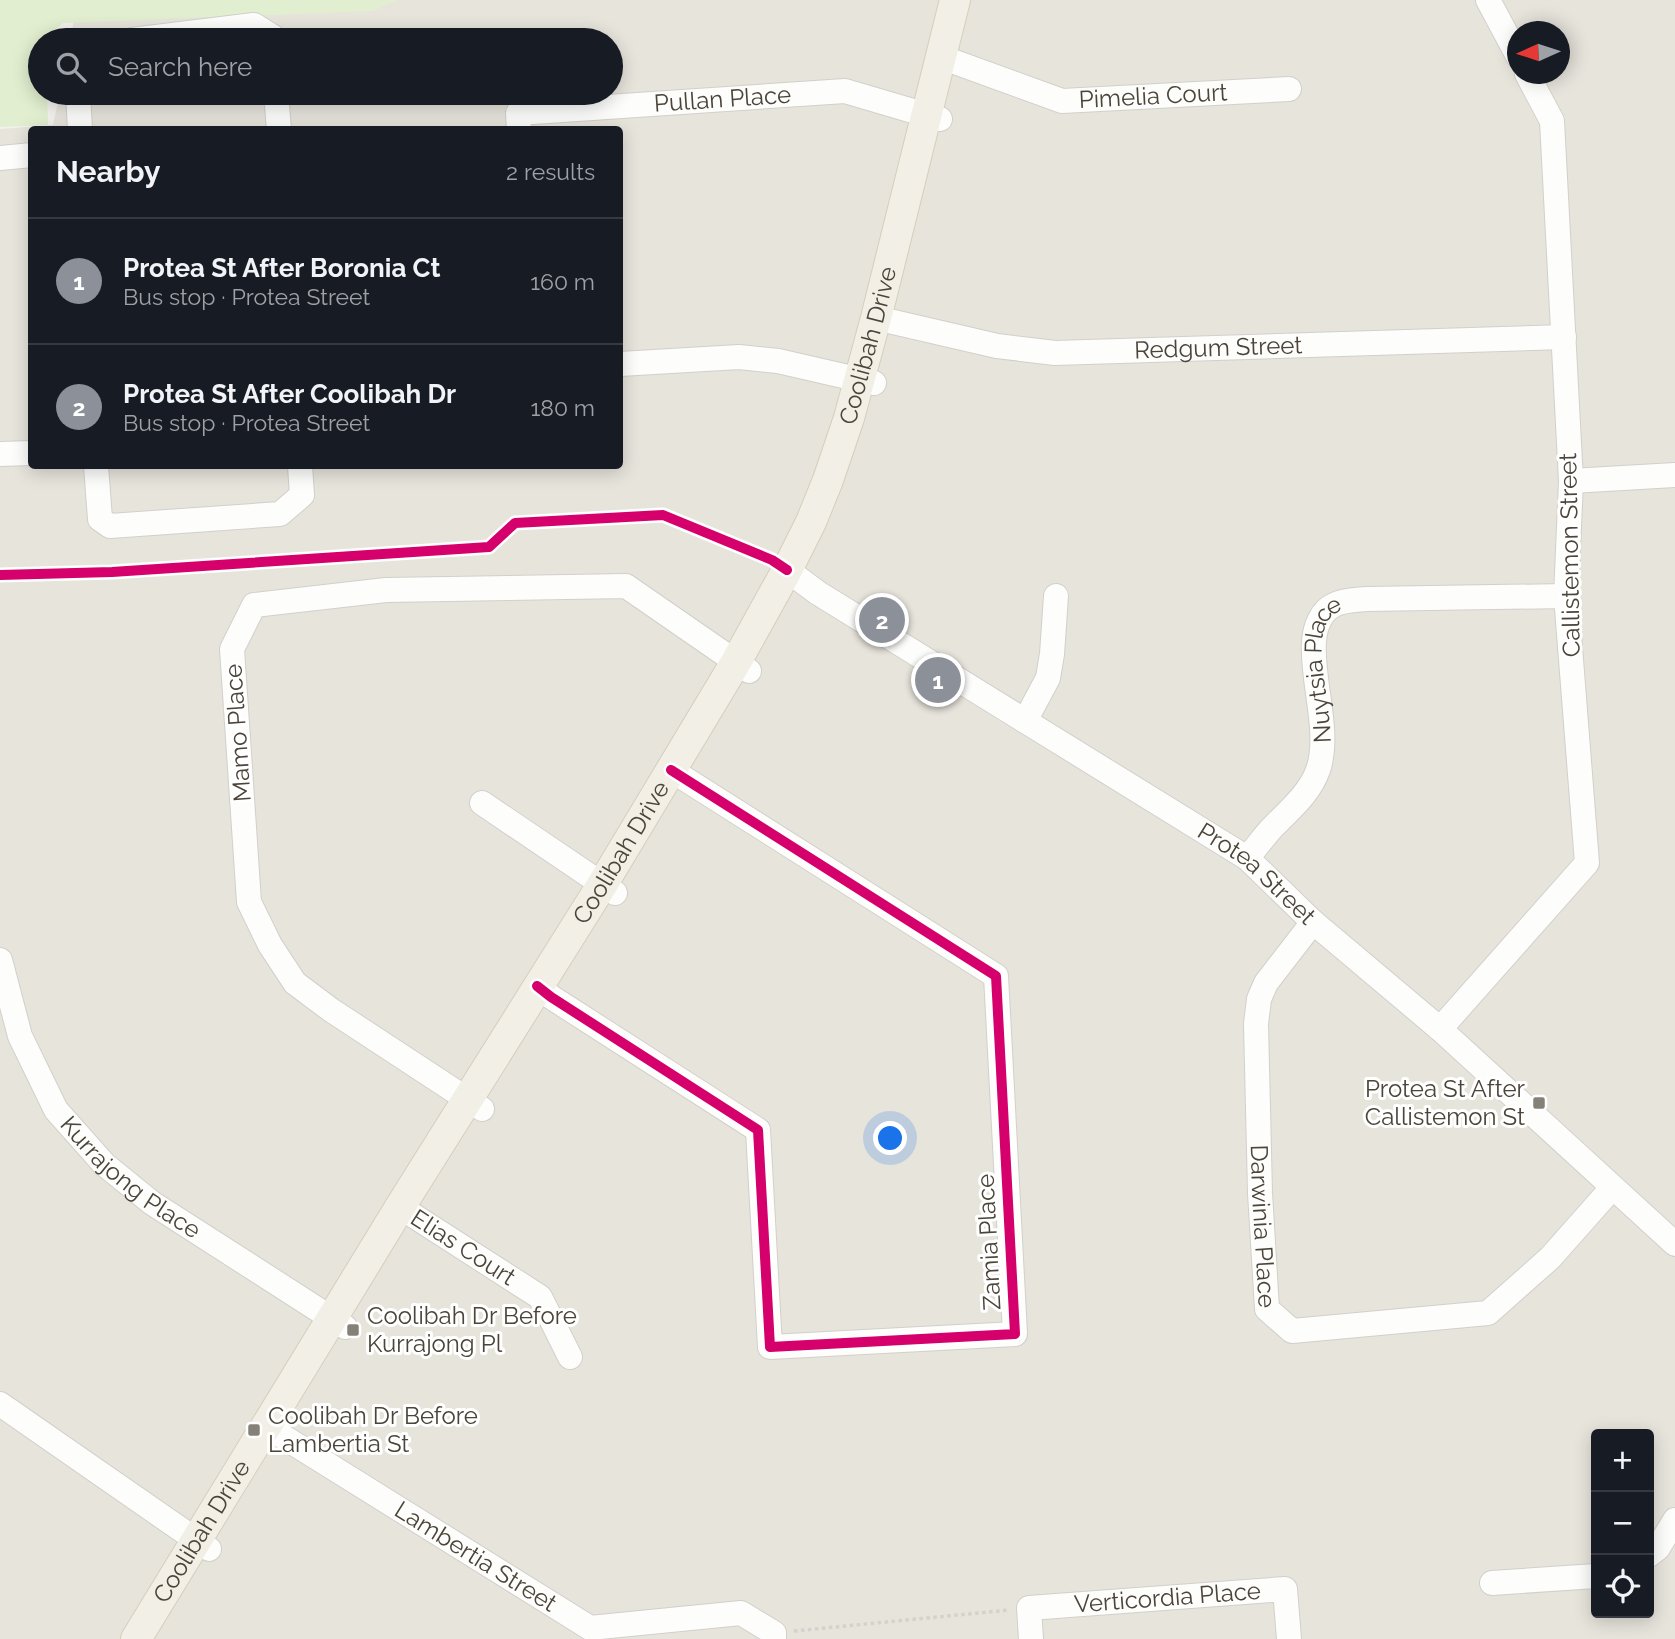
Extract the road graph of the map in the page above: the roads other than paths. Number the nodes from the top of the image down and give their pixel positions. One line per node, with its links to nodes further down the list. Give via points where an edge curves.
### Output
1 (955, 0): 7 (main road, Coolibah Drive)
2 (970, 0): 7 (main road, Coolibah Drive)
3 (1488, 0): 6 (street)
4 (230, 28): 5 (street)
5 (259, 28)
6 (1507, 37)
7 (947, 60): 9 (street, Pimelia Court, via 1062,101); 12 (main road, Coolibah Drive)
8 (1532, 84): 19 (street, Callistemon Street, via 1552,121)
9 (1289, 89)
10 (79, 105): 13 (street)
11 (277, 105): 14 (street)
12 (933, 117): 15 (street, Pullan Place, via 845,91 518,113); 18 (main road, Coolibah Drive)
13 (80, 126)
14 (279, 126)
15 (519, 126)
16 (28, 155): 17 (street)
17 (0, 158)
18 (884, 319): 19 (street, Redgum Street, via 997,346 1055,353); 21 (main road, Coolibah Drive)
19 (1564, 337): 27 (street, Callistemon Street)
20 (623, 364): 21 (street, via 739,357)
21 (867, 381): 28 (main road, Coolibah Drive, via 810,522)
22 (28, 453): 23 (street)
23 (0, 454)
24 (96, 469): 25 (street, via 100,519 110,526 280,514 302,495)
25 (300, 469)
26 (1675, 475): 27 (street)
27 (1571, 481): 30 (street, Callistemon Street)
28 (794, 576): 31 (main road, Coolibah Drive); 32 (street, Protea Street)
29 (1056, 596): 32 (street, via 1048,678)
30 (1566, 596): 35 (street, Nuytsia Place, via 1366,599 1336,603 1327,609 1314,640 1322,727 1318,771 1307,791); 40 (street, Callistemon Street, via 1587,863)
31 (743, 666): 33 (main road, Coolibah Drive); 41 (street, Mamo Place, via 626,586 386,590 254,605 232,649 249,902 295,983)
32 (1026, 721): 35 (street, Protea Street)
33 (678, 775): 36 (main road, Coolibah Drive); 39 (street, Zamia Place, via 996,976 1015,1334 770,1347 758,1130)
34 (482, 803): 36 (street)
35 (1247, 859): 37 (street, Protea Street)
36 (608, 889): 39 (main road, Coolibah Drive)
37 (1313, 922): 40 (street, Protea Street); 42 (street, Darwinia Place, via 1266,983 1256,1024 1267,1309 1293,1331 1488,1312 1550,1258)
38 (0, 960): 45 (street, Kurrajong Place, via 20,1036 56,1110 104,1164 152,1203)
39 (544, 992): 41 (main road, Coolibah Drive)
40 (1440, 1029): 42 (street, Protea Street)
41 (475, 1104): 43 (main road, Coolibah Drive)
42 (1612, 1188): 44 (street, Protea Street)
43 (407, 1212): 45 (main road, Coolibah Drive); 46 (street, Elias Court, via 540,1297)
44 (1675, 1244)
45 (339, 1323): 48 (main road, Coolibah Drive)
46 (570, 1357)
47 (0, 1404): 50 (street)
48 (273, 1431): 50 (main road, Coolibah Drive); 54 (street, Lambertia Street, via 590,1628 741,1613)
49 (1675, 1520): 51 (street)
50 (203, 1544): 55 (main road, Coolibah Drive); 56 (main road, Coolibah Drive)
51 (1654, 1551)
52 (1591, 1577): 53 (street)
53 (1492, 1583)
54 (774, 1636)
55 (136, 1639)
56 (155, 1639)
57 (1031, 1639): 58 (street, Verticordia Place, via 1029,1608 1285,1589)
58 (1289, 1639)

